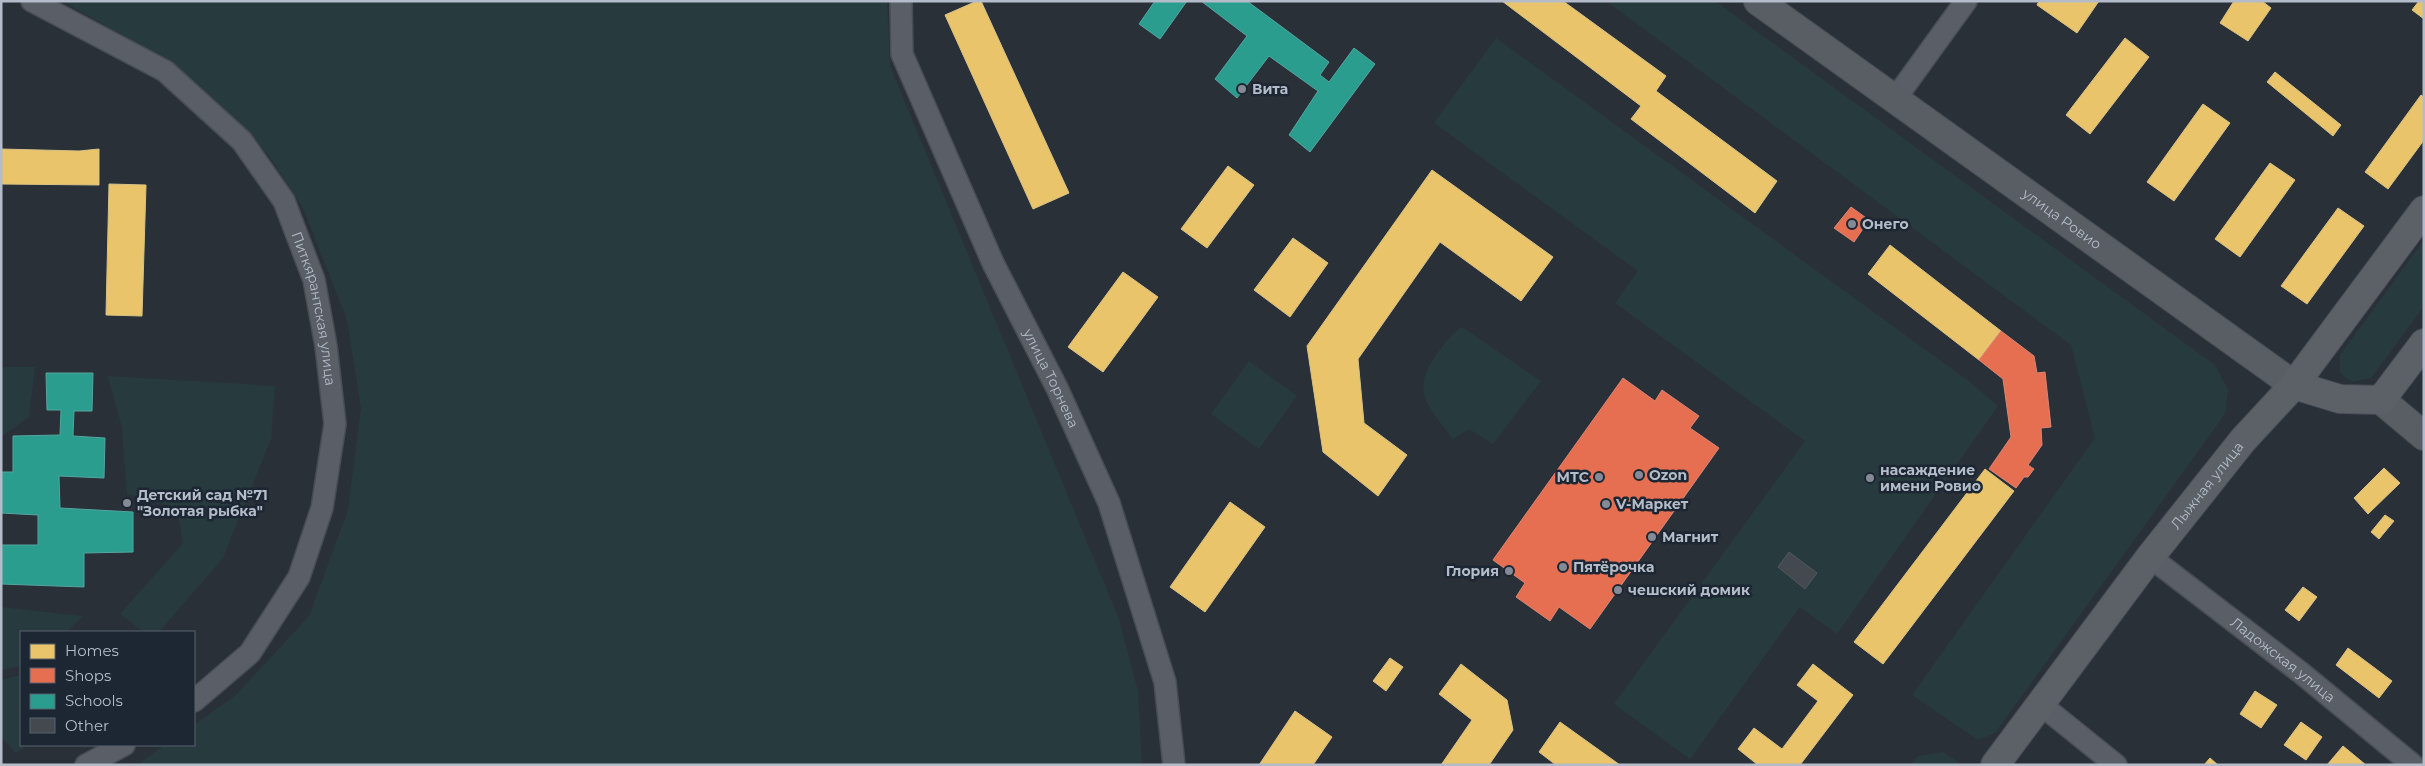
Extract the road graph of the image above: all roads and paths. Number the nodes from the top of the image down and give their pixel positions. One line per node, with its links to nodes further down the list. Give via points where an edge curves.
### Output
1 (32, 1): 12 (street, Питкярантская улица, via 166,71 242,141 284,201 314,280 336,424 322,508 299,577 250,653)
2 (901, 1): 16 (street, улица Торнева, via 902,54 993,263 1057,388 1109,503 1165,682)
3 (1758, 1): 5 (main road, улица Ровио)
4 (1966, 1): 5 (street)
5 (1895, 99): 8 (main road, улица Ровио)
6 (2424, 210): 8 (main road, Лыжная улица)
7 (2424, 343): 9 (main road)
8 (2294, 385): 9 (main road, улица Ровио, via 2340,399); 11 (main road, Лыжная улица, via 2243,440)
9 (2381, 400): 10 (main road)
10 (2424, 436)
11 (2150, 557): 13 (main road, Лыжная улица); 19 (street, Ладожская улица, via 2300,672)
12 (195, 700)
13 (2039, 703): 17 (main road, Лыжная улица); 18 (street)
14 (122, 746): 15 (street)
15 (86, 765)
16 (1174, 765)
17 (1995, 765)
18 (2116, 765)
19 (2413, 765)

